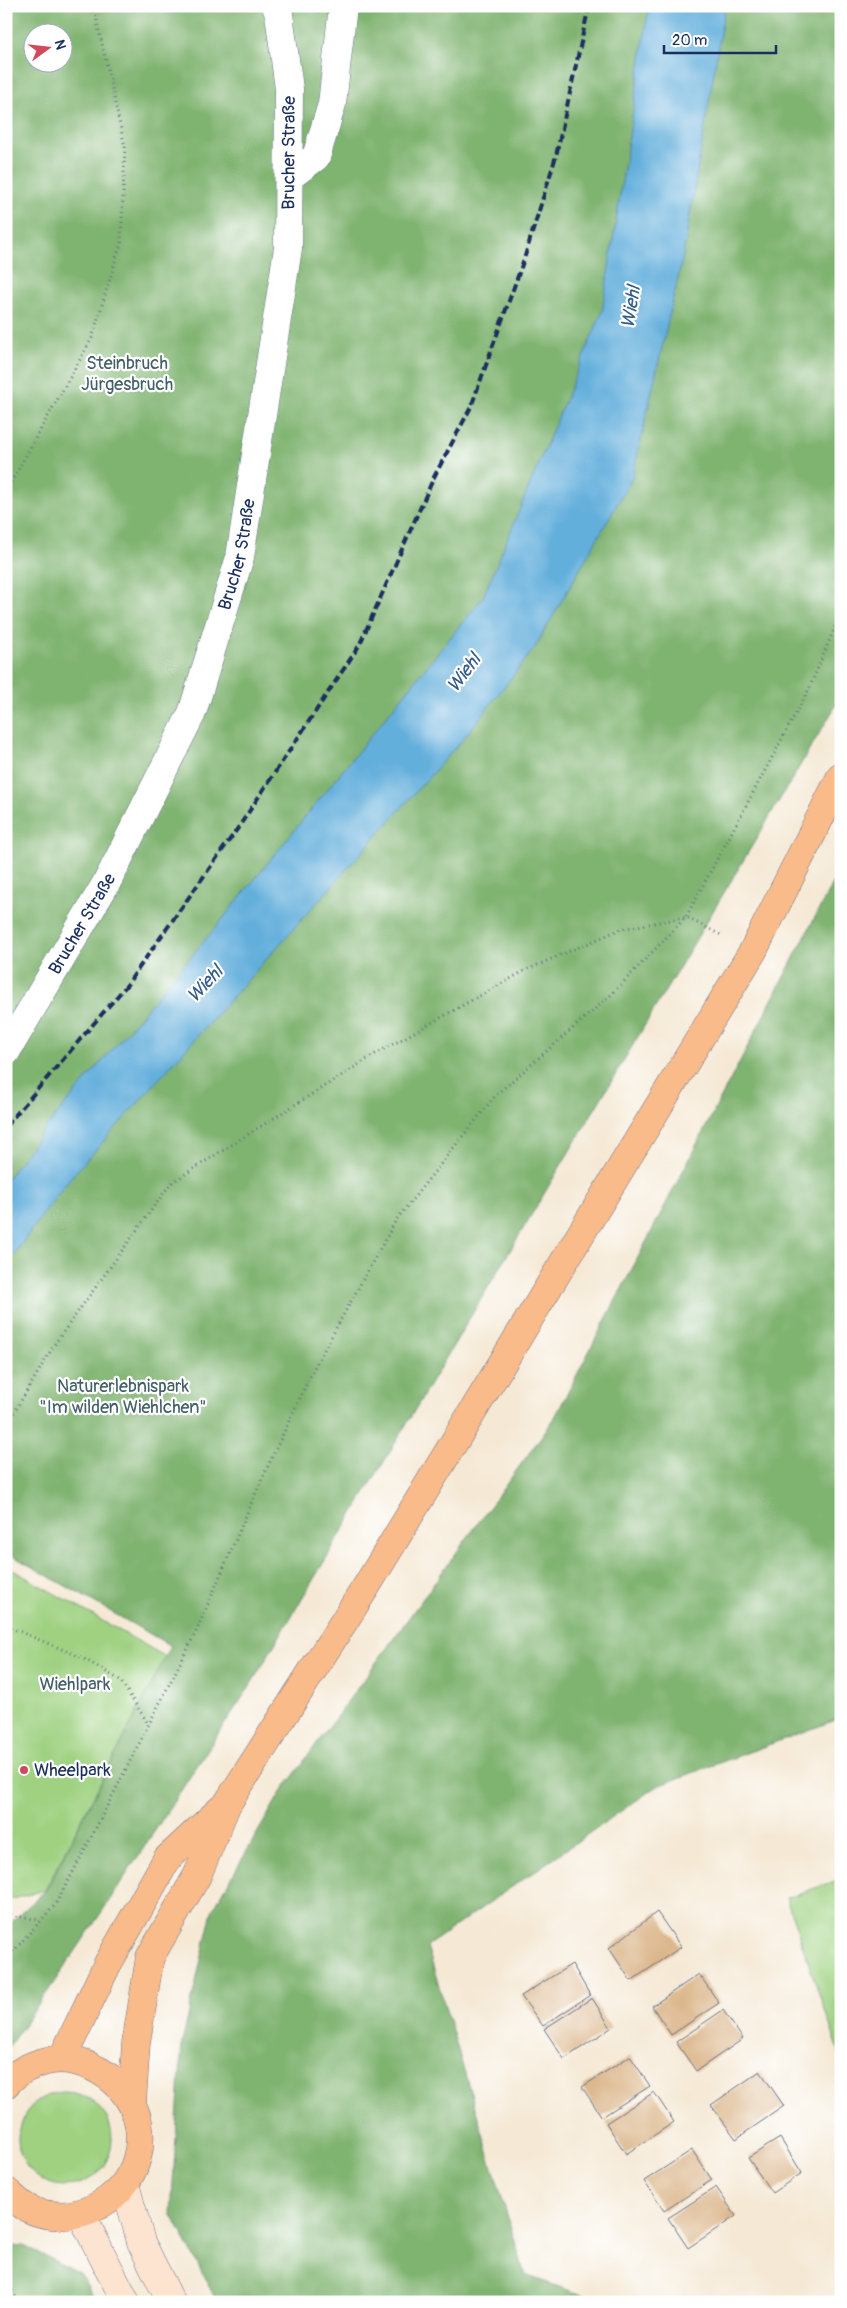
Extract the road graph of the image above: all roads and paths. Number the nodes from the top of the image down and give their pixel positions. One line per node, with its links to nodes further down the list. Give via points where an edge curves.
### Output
1 (97, 6): 5 (path, via 97,22 125,147 121,242 92,338)
2 (276, 6): 4 (street, Brucher Straße, via 280,14 289,89)
3 (343, 6): 4 (street, via 332,104 316,157)
4 (290, 177): 10 (street, Brucher Straße, via 288,248 240,557 192,713 108,880)
5 (6, 492)
6 (841, 613): 8 (path, via 809,689)
7 (841, 776): 9 (main road)
8 (686, 917): 9 (path); 11 (path, via 620,929 526,970 377,1053 171,1183 56,1342); 13 (path, via 610,996 495,1096 396,1220 314,1368 196,1632)
9 (753, 951): 14 (main road, via 366,1587)
10 (6, 1052)
11 (6, 1426)
12 (6, 1626): 13 (path, via 81,1657 120,1680)
13 (149, 1726): 16 (path, via 55,1904)
14 (226, 1804): 18 (main road, via 167,1859 107,1965); 20 (main road, via 197,1876 150,1956 136,2043)
15 (6, 1914): 16 (path)
16 (40, 1920): 17 (path)
17 (6, 1959)
18 (62, 2059): 19 (main road, via 34,2064); 20 (main road, via 83,2062 103,2071)
19 (6, 2084)
20 (132, 2102): 21 (main road, via 139,2130 137,2158)
21 (125, 2184): 23 (main road, via 105,2203); 27 (street, via 141,2242)
22 (13, 2204): 23 (main road, via 53,2215)
23 (81, 2214): 26 (street)
24 (6, 2294): 25 (path, via 10,2293)
25 (24, 2302)
26 (126, 2302)
27 (170, 2302)

